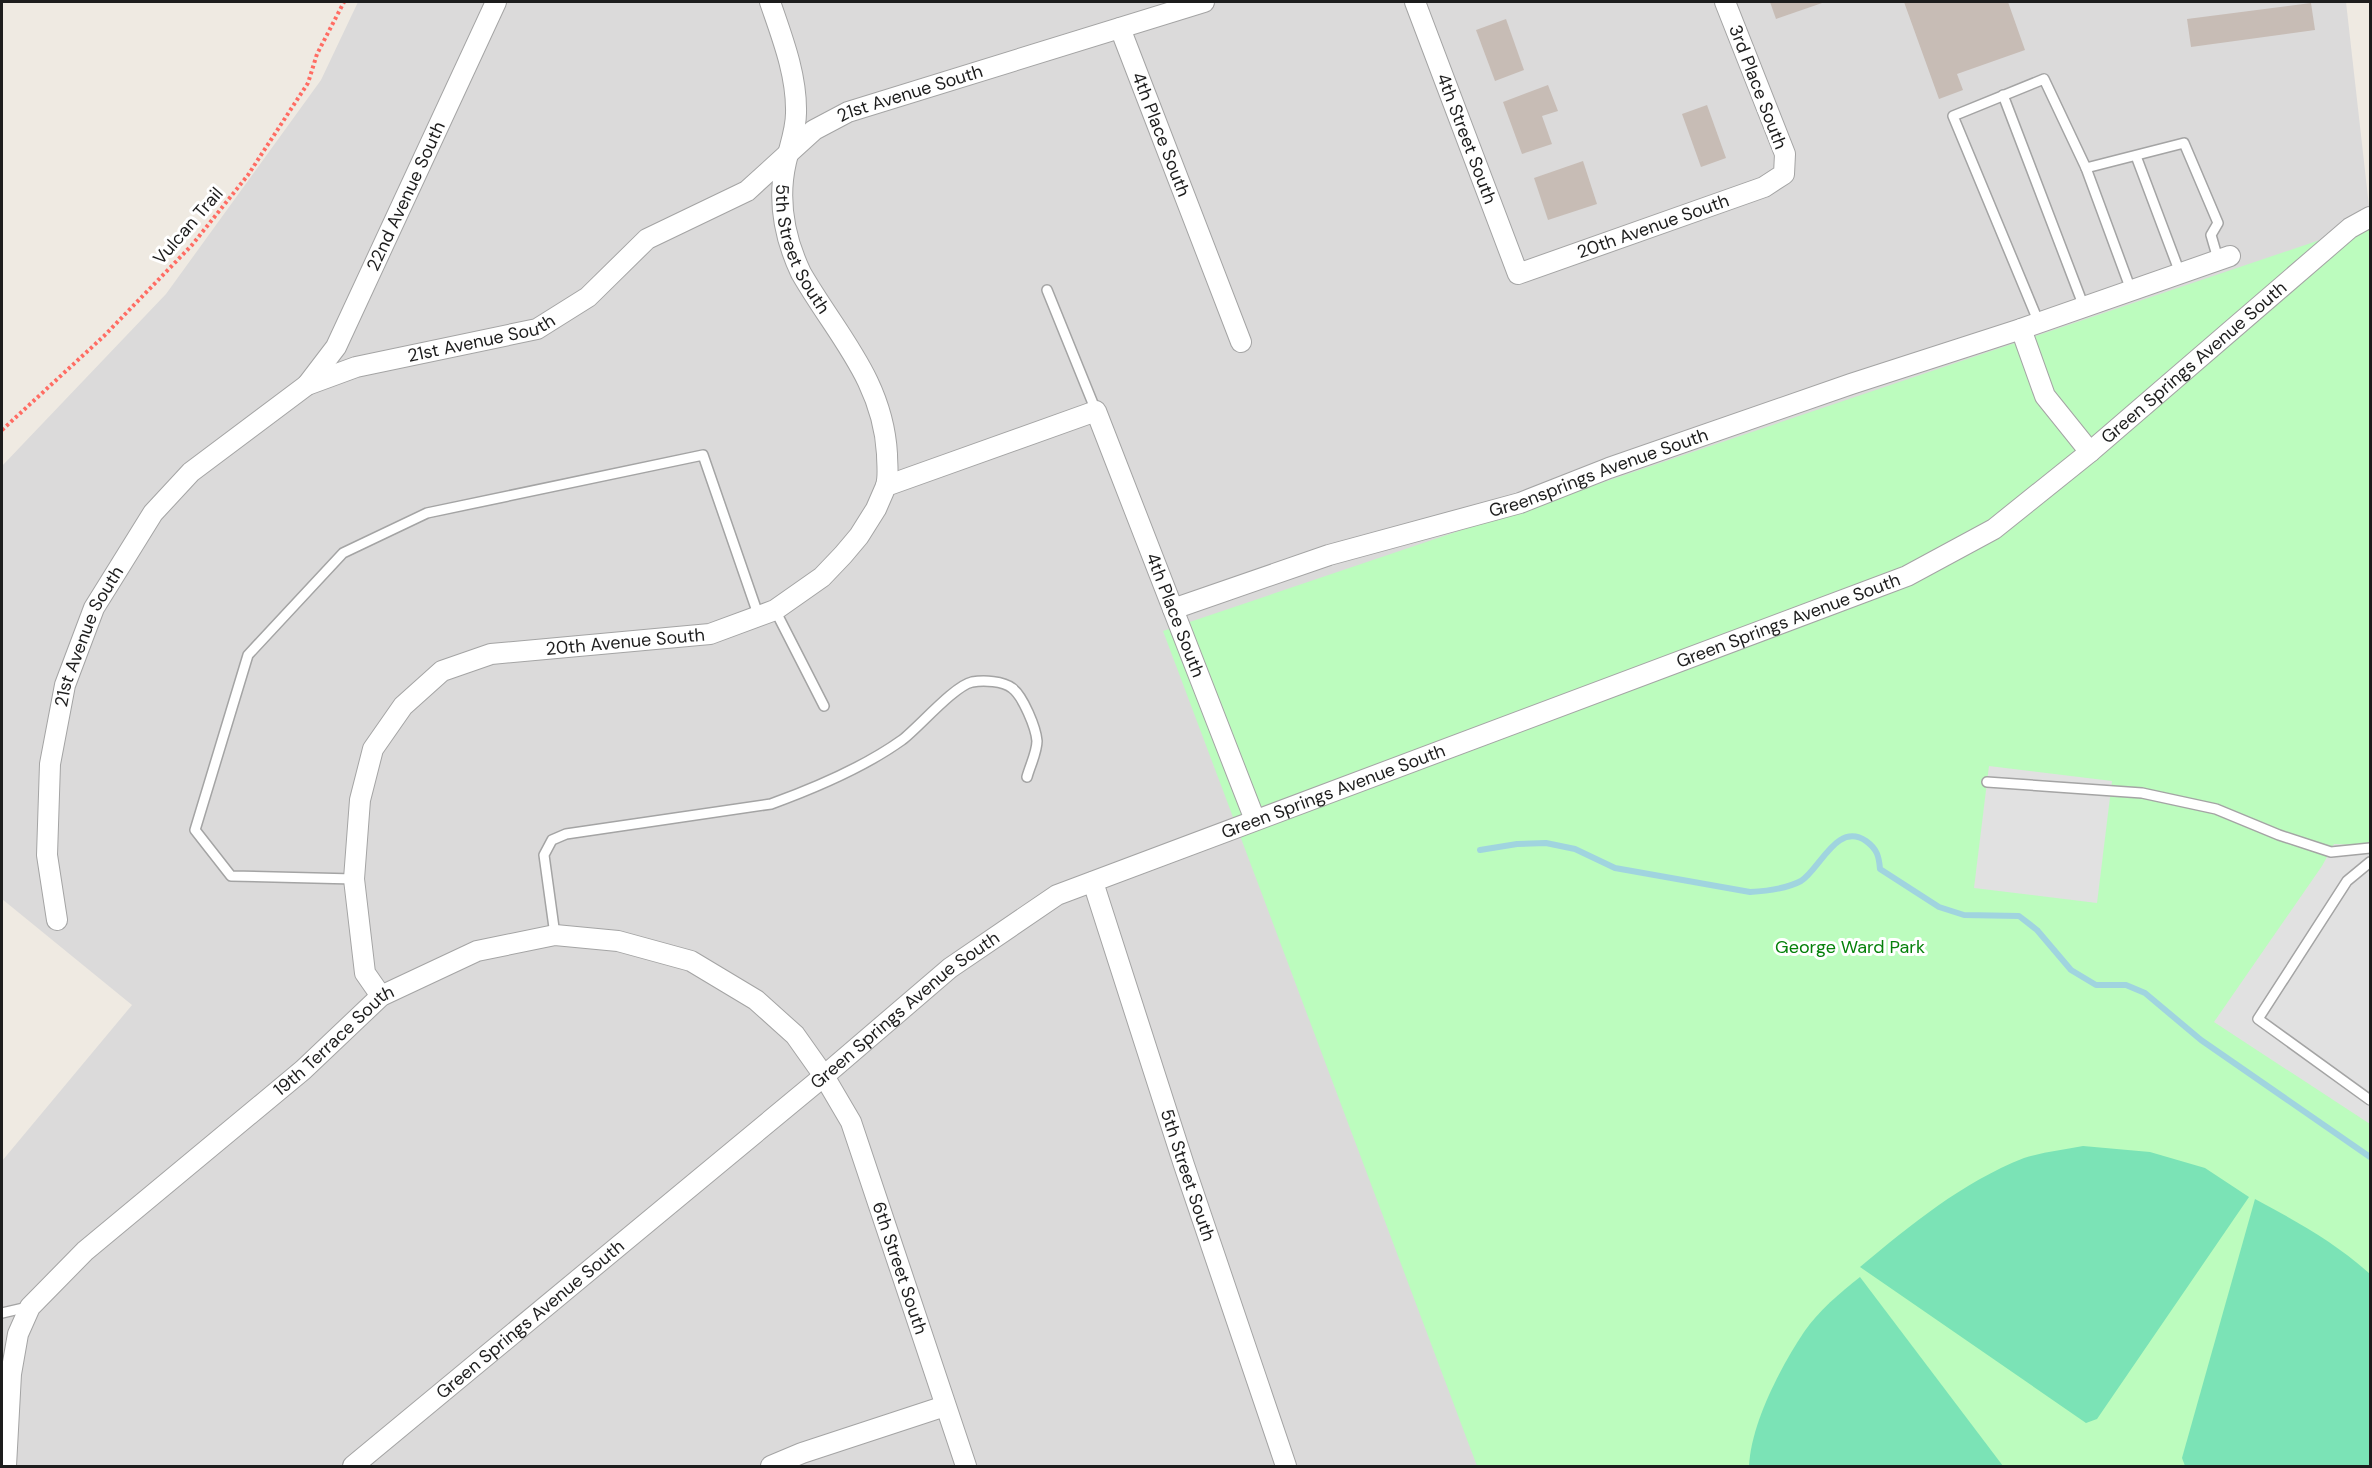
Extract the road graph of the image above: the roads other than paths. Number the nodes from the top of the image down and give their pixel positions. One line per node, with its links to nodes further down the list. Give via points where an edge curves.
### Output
1 (495, 2): 21 (street, 22nd Avenue South, via 336,347)
2 (770, 2): 8 (street, 5th Street South, via 796,95)
3 (1204, 2): 6 (street, 21st Avenue South)
4 (1415, 2): 15 (street, 4th Street South)
5 (1725, 2): 11 (street, 3rd Place South, via 1785,154)
6 (1120, 28): 8 (street, 21st Avenue South, via 848,112 814,130); 20 (street, 4th Place South)
7 (2003, 95): 10 (lane, via 2044,79); 18 (lane); 19 (lane, via 1953,116)
8 (789, 153): 21 (street, 21st Avenue South, via 747,191 647,239 588,297 537,329 357,367); 24 (street, 5th Street South, via 781,192 782,215 793,256 870,383 879,405 886,440)
9 (2136, 156): 10 (lane); 13 (lane, via 2184,143 2218,223 2211,235); 14 (lane)
10 (2086, 168): 17 (lane)
11 (1784, 174): 15 (street, 20th Avenue South, via 1764,187)
12 (2370, 217): 23 (street, Green Springs Avenue South, via 2350,228)
13 (2224, 257): 14 (street, Greensprings Avenue South)
14 (2180, 273): 17 (street, Greensprings Avenue South)
15 (1518, 274)
16 (1047, 290): 22 (lane)
17 (2131, 290): 18 (street, Greensprings Avenue South)
18 (2084, 307): 19 (street, Greensprings Avenue South)
19 (2030, 326): 23 (street, via 2045,396); 25 (street, Greensprings Avenue South, via 1609,468 1520,503 1329,555)
20 (1241, 342)
21 (307, 385): 35 (street, 21st Avenue South, via 191,472 153,513 94,608 65,685 50,764 47,855)
22 (1096, 411): 24 (street); 25 (street, 4th Place South)
23 (2090, 452): 30 (street, Green Springs Avenue South, via 1994,529 1907,576)
24 (886, 486): 26 (street, 20th Avenue South, via 876,509 843,555 822,577)
25 (1173, 609): 30 (street, 4th Place South)
26 (767, 613): 27 (lane); 33 (street, 20th Avenue South, via 710,634 491,654 442,671 403,706 373,749 360,800); 33 (lane, via 703,455 427,513 343,553 248,655 195,830 231,876)
27 (824, 706)
28 (1027, 777): 36 (lane, via 1037,743 1030,716 1013,688 994,681 971,682 901,740 842,775 771,804 566,834 552,840 544,855)
29 (1987, 782): 31 (lane, via 2142,793 2216,809 2331,852)
30 (1255, 820): 34 (street, Green Springs Avenue South)
31 (2370, 848)
32 (2370, 862): 39 (lane, via 2347,881 2258,1019)
33 (354, 879): 37 (street, 20th Avenue South, via 365,973)
34 (1093, 882): 38 (street, Green Springs Avenue South, via 1037,907 950,969); 47 (street, 5th Street South)
35 (57, 920)
36 (555, 935): 37 (street, 19th Terrace South, via 477,951); 38 (street, 19th Terrace South, via 618,941 691,962 756,1000 795,1035)
37 (381, 996): 40 (street, 19th Terrace South, via 303,1070 85,1251)
38 (824, 1076): 42 (street, 6th Street South, via 851,1122); 44 (street, Green Springs Avenue South)
39 (2370, 1100)
40 (30, 1307): 41 (lane); 43 (street, 19th Terrace South, via 18,1334 11,1374)
41 (2, 1313)
42 (945, 1406): 45 (street); 46 (street, 6th Street South)
43 (6, 1467)
44 (353, 1467)
45 (771, 1467)
46 (966, 1467)
47 (1286, 1467)

